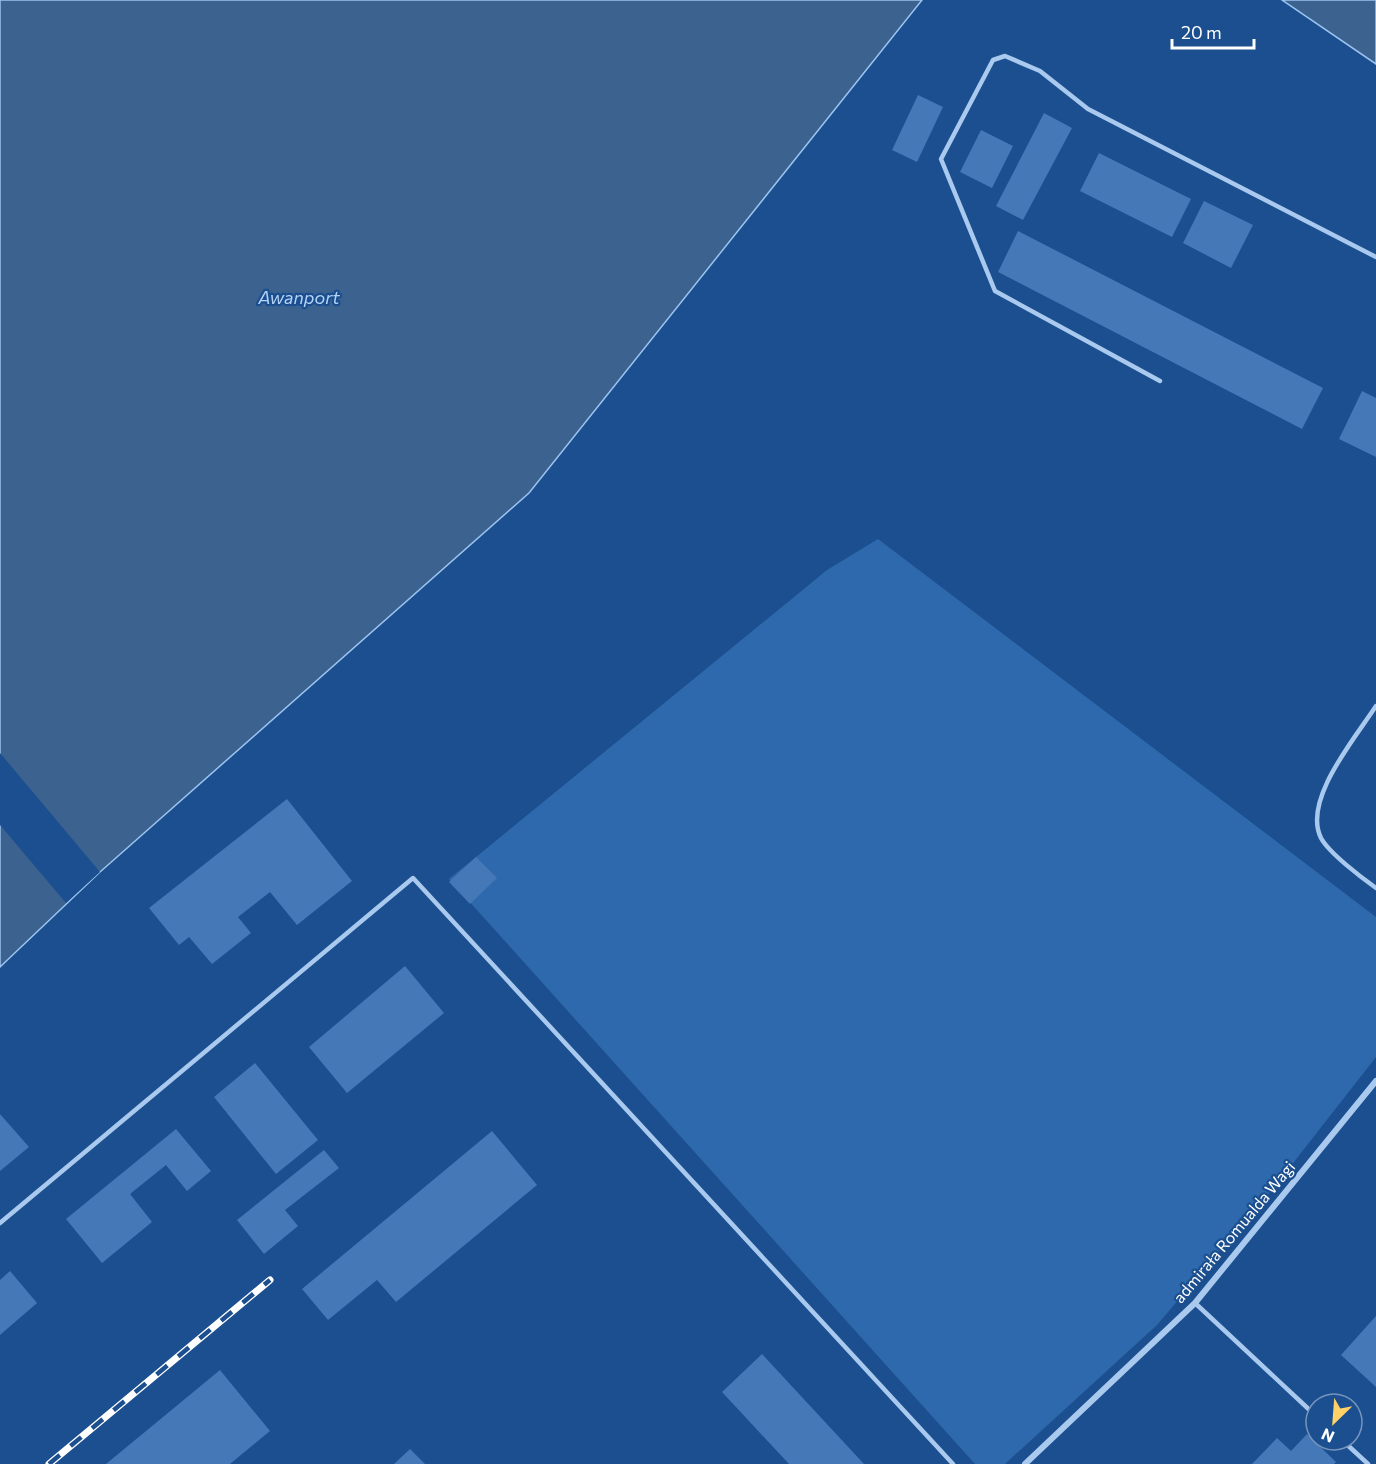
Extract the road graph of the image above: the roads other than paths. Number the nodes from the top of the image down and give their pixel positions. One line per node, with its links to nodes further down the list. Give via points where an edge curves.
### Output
1 (1376, 257): 2 (lane, via 1088,109 1040,71 1005,56 993,60 941,159 995,291)
2 (1160, 381)
3 (1376, 706): 4 (lane, via 1322,791 1317,818 1322,838 1353,871)
4 (1376, 888)
5 (1376, 1082): 7 (street, admirała Romualda Wagi)
6 (0, 1223): 10 (lane, via 413,878)
7 (1195, 1303): 8 (lane); 11 (street, admirała Romualda Wagi)
8 (1304, 1405)
9 (1355, 1452): 12 (lane)
10 (953, 1464)
11 (1025, 1464)
12 (1368, 1464)

